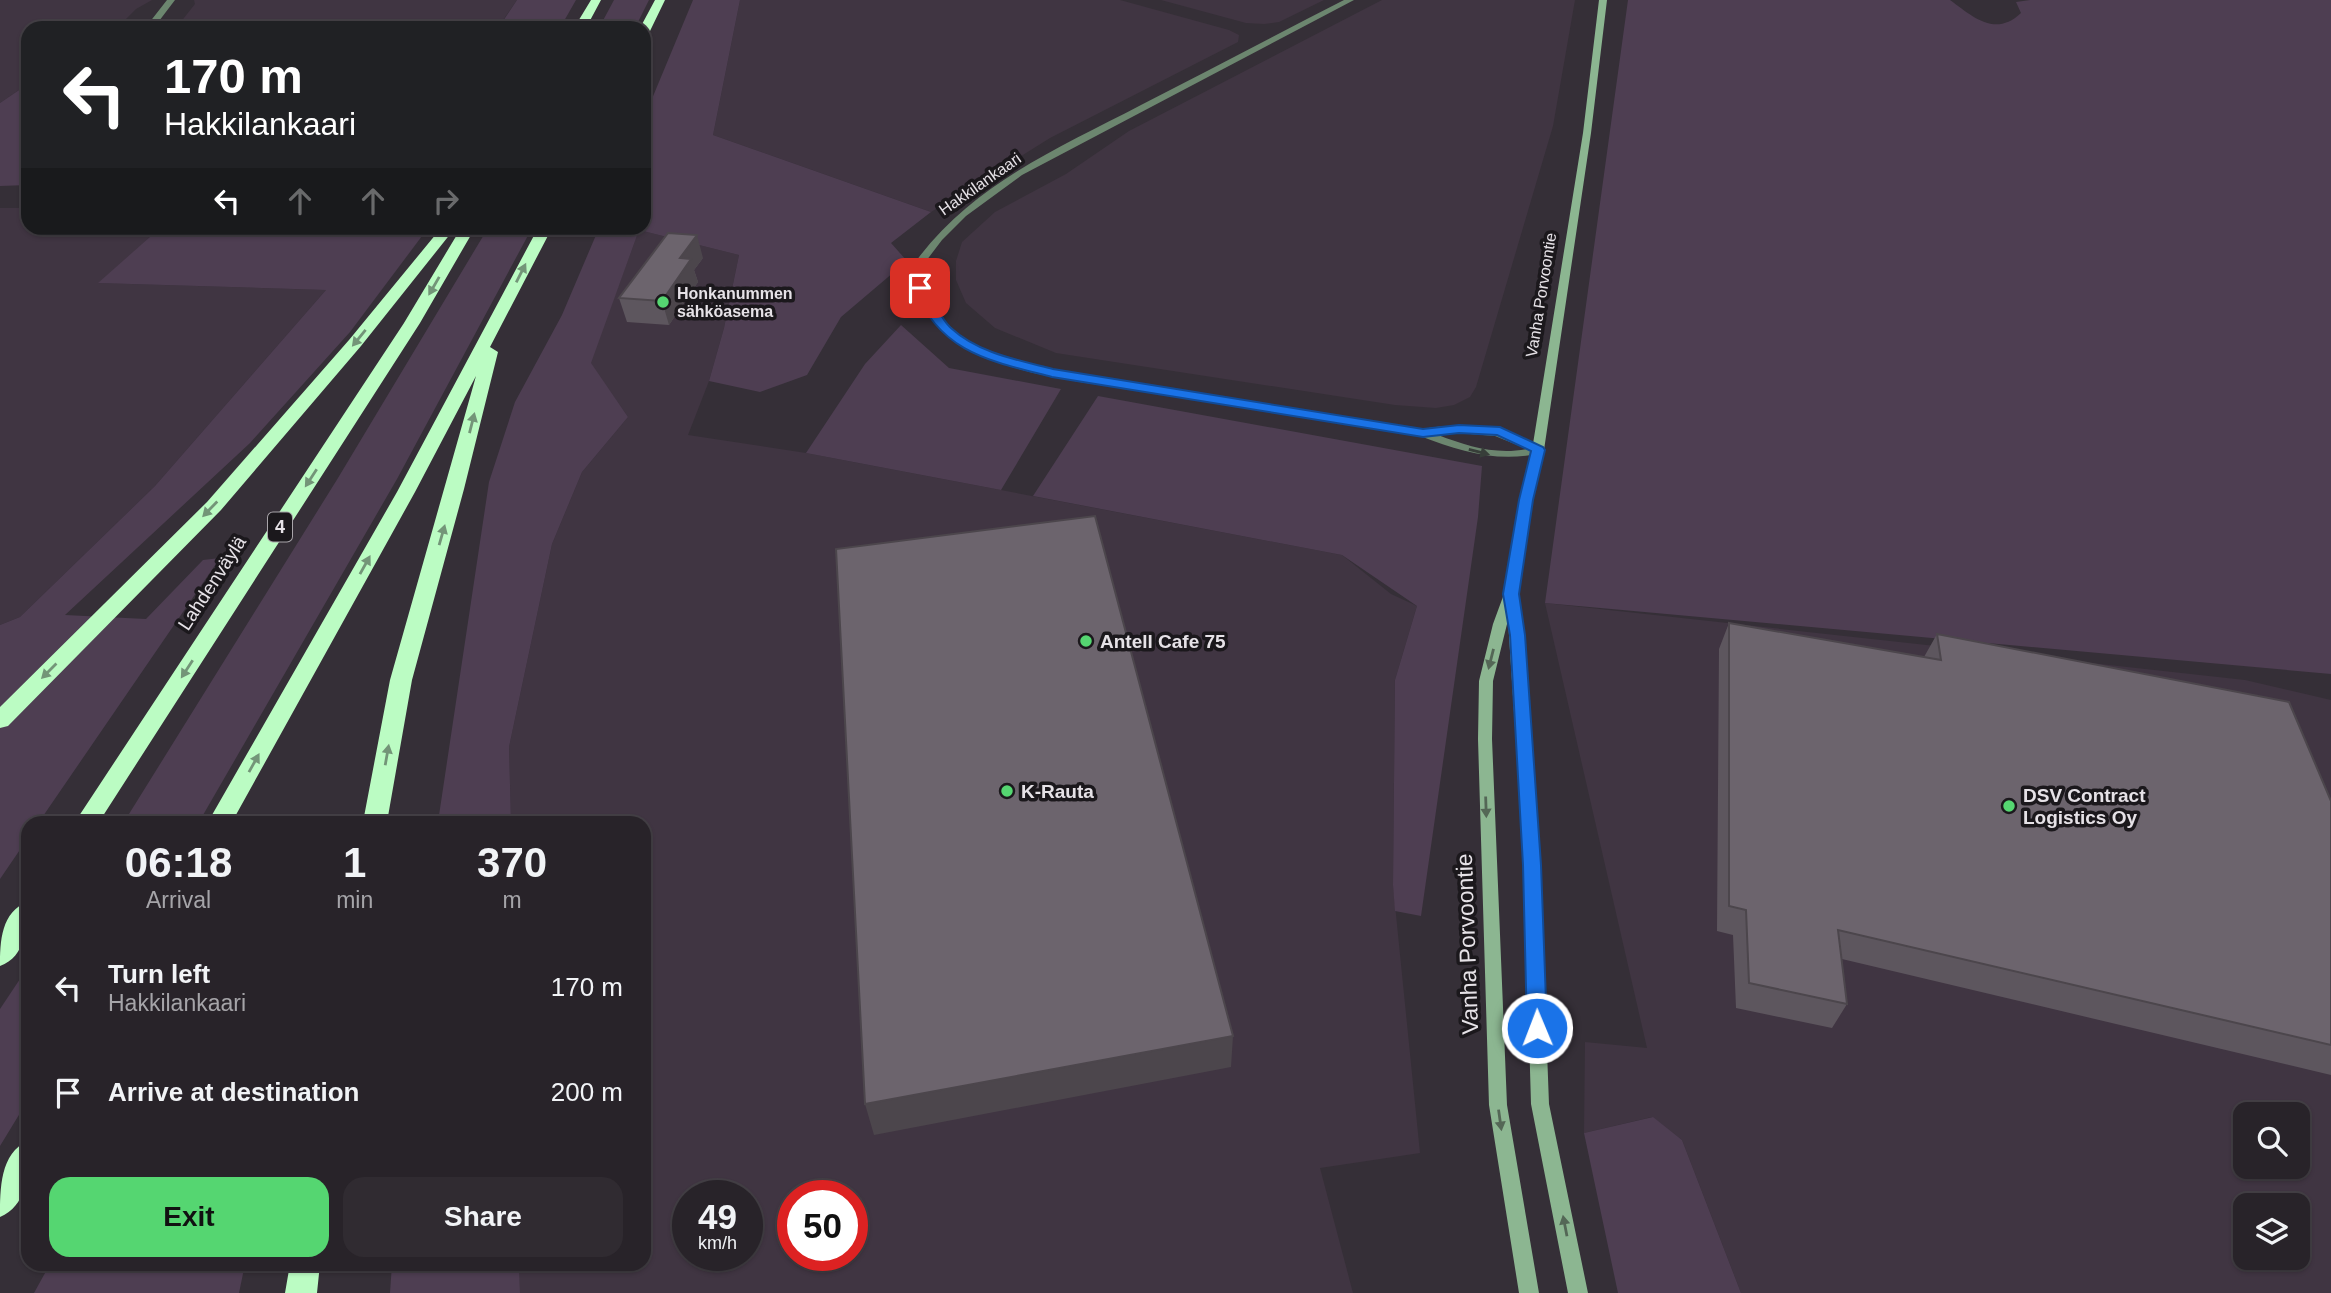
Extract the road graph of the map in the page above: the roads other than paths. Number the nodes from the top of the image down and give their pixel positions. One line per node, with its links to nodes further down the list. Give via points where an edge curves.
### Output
1 (171, 0): 6 (street)
2 (596, 0): 7 (highway)
3 (660, 0): 8 (highway)
4 (1350, 0): 13 (street, Hakkilankaari, via 1003,185 945,228 932,244 918,265 920,288 946,331 1000,359 1052,373)
5 (1603, 0): 14 (main road, Vanha Porvoontie)
6 (155, 21)
7 (584, 21)
8 (650, 21)
9 (442, 235): 16 (highway, one-way to 16, via 214,506)
10 (464, 235): 17 (highway, Lahdenväylä / 4, one-way to 17, via 412,323)
11 (541, 235): 12 (highway, one-way to 11)
12 (498, 319): 18 (highway, one-way to 12); 19 (highway, one-way to 12, via 401,680)
13 (1423, 433): 14 (street, Hakkilankaari, one-way to 14, via 1495,456); 14 (street, Hakkilankaari, via 1500,431)
14 (1538, 450): 15 (main road, Vanha Porvoontie)
15 (1511, 594): 26 (main road, Vanha Porvoontie, one-way to 26, via 1486,681 1486,794 1498,1105); 27 (main road, Vanha Porvoontie, one-way to 15, via 1540,1104 1532,865 1518,635)
16 (0, 720)
17 (90, 816)
18 (223, 816)
19 (376, 816)
20 (21, 923): 21 (highway)
21 (0, 955)
22 (21, 1167): 23 (highway)
23 (0, 1202)
24 (304, 1271): 25 (highway)
25 (300, 1293)
26 (1529, 1293)
27 (1578, 1293)

